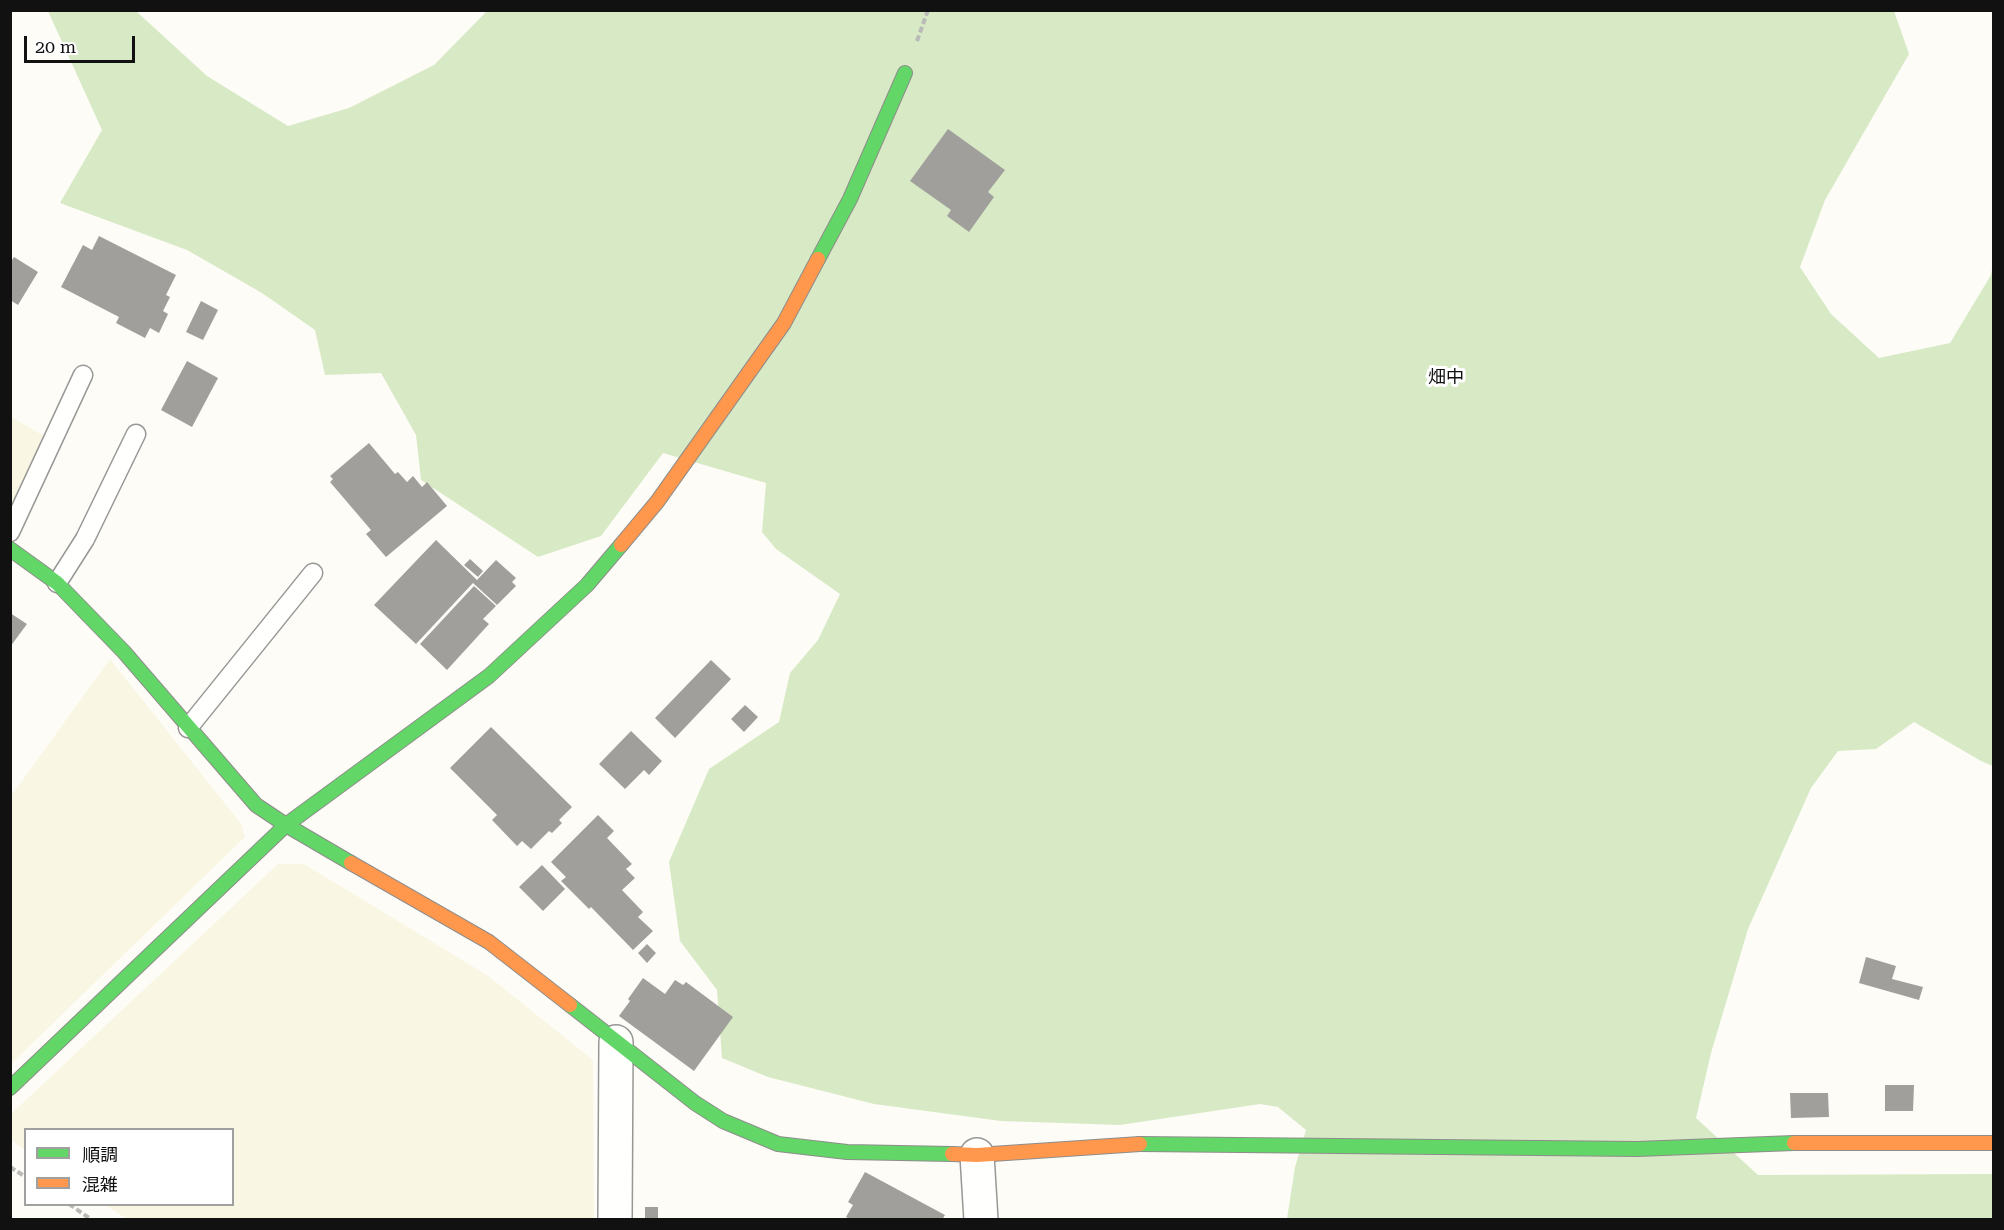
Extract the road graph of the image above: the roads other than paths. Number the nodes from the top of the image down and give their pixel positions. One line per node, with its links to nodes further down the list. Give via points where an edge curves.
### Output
1 (905, 73): 9 (street, via 850,198 784,323 657,502 587,585 489,676)
2 (83, 375): 4 (lane)
3 (136, 434): 7 (lane, via 85,538)
4 (10, 532)
5 (10, 549): 7 (street)
6 (313, 573): 8 (lane)
7 (57, 583): 8 (street, via 124,652)
8 (188, 728): 9 (street, via 256,805)
9 (286, 825): 10 (street, via 489,942); 11 (street)
10 (616, 1042): 13 (street, via 723,1121 778,1144 847,1152); 14 (street)
11 (10, 1088)
12 (1994, 1143): 13 (street, via 1787,1143 1637,1149 1155,1143)
13 (977, 1155): 15 (street)
14 (615, 1220)
15 (981, 1220)

